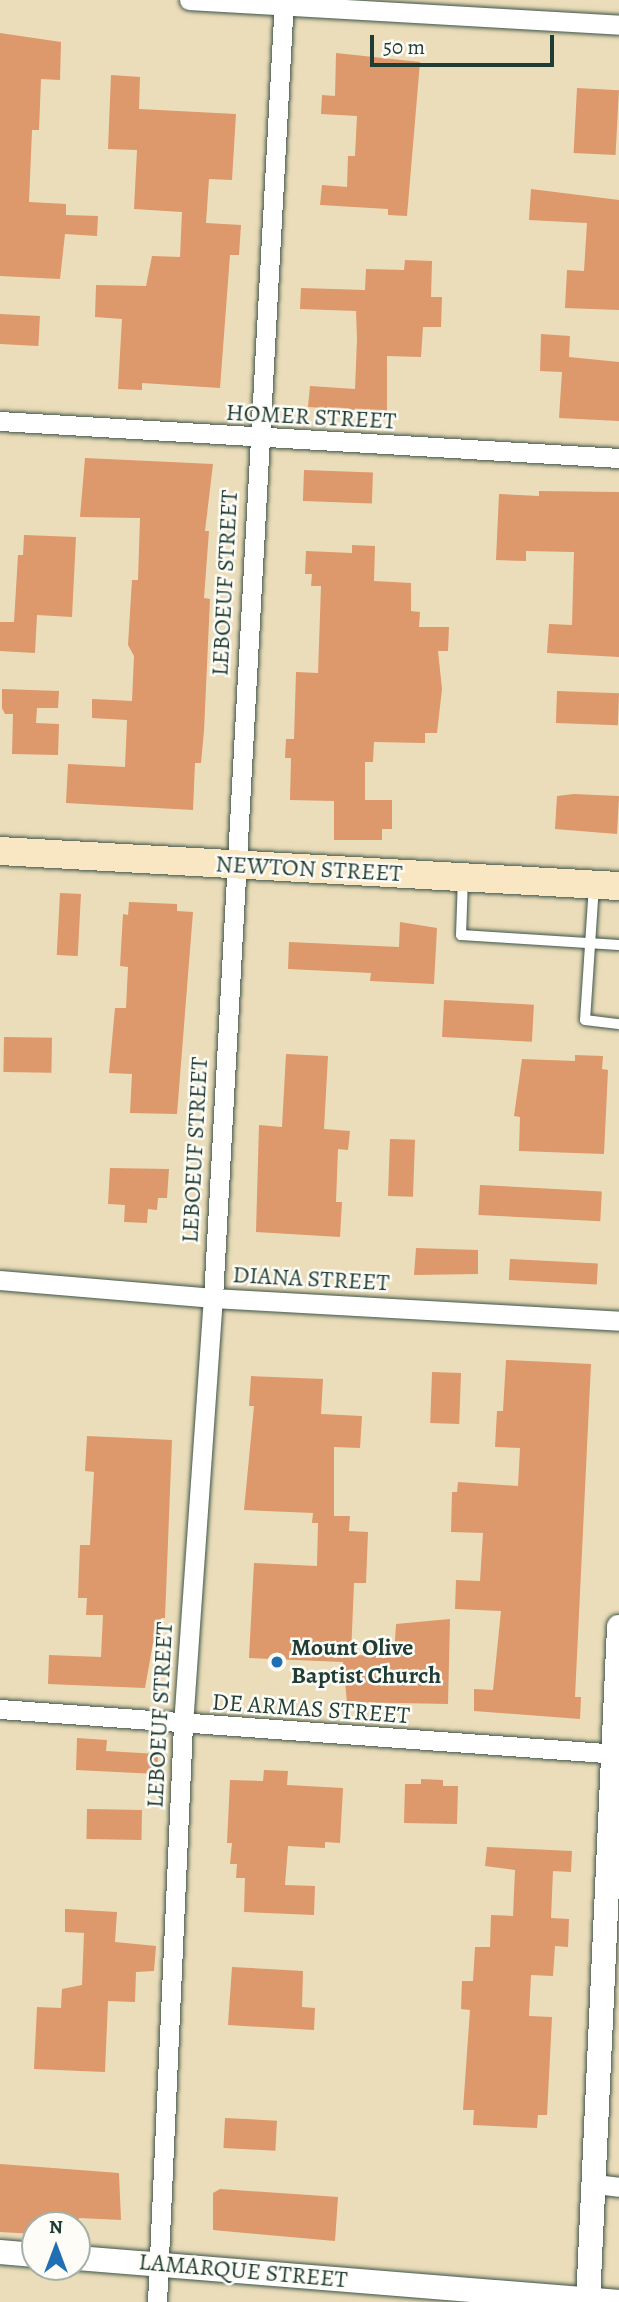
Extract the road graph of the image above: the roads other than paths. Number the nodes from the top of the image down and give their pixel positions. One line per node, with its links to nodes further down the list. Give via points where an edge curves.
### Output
1 (190, 0): 2 (street)
2 (284, 3): 3 (street); 5 (street, LEBOEUF STREET)
3 (619, 25)
4 (0, 421): 5 (street, HOMER STREET)
5 (258, 440): 6 (street, HOMER STREET); 8 (street, LEBOEUF STREET)
6 (619, 458)
7 (0, 851): 8 (main road, NEWTON STREET)
8 (234, 864): 9 (main road, NEWTON STREET); 15 (street, LEBOEUF STREET)
9 (463, 877): 10 (main road, NEWTON STREET); 11 (lane, via 461,935)
10 (606, 885): 11 (lane)
11 (590, 944): 12 (lane); 13 (lane, via 584,1020)
12 (619, 945)
13 (619, 1024)
14 (0, 1280): 15 (street, DIANA STREET)
15 (213, 1298): 16 (street, DIANA STREET); 19 (street, LEBOEUF STREET)
16 (619, 1321)
17 (619, 1627): 20 (street)
18 (0, 1709): 19 (street, DE ARMAS STREET)
19 (183, 1726): 20 (street, DE ARMAS STREET); 25 (street, LEBOEUF STREET)
20 (616, 1753): 21 (street)
21 (607, 2185): 26 (street)
22 (0, 2252): 23 (street)
23 (21, 2254)
24 (91, 2259): 25 (street, LAMARQUE STREET)
25 (159, 2264): 26 (street, LAMARQUE STREET); 27 (street, LEBOEUF STREET)
26 (588, 2301): 28 (street, LAMARQUE STREET)
27 (157, 2302)
28 (619, 2302)

